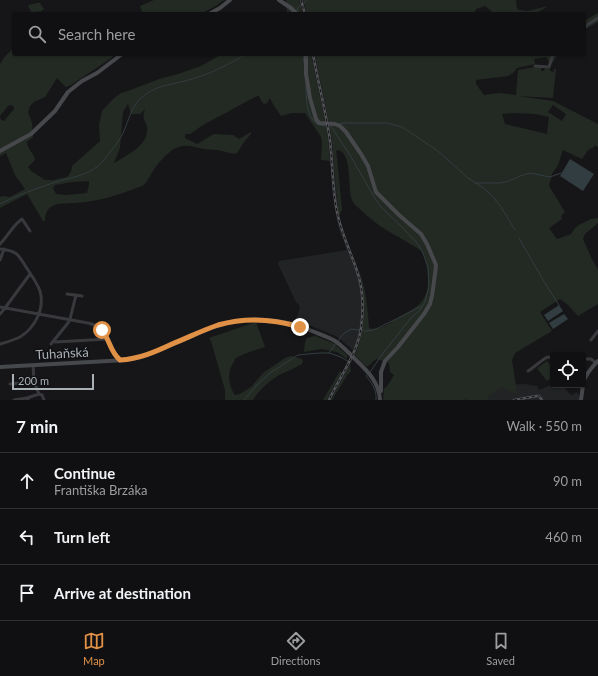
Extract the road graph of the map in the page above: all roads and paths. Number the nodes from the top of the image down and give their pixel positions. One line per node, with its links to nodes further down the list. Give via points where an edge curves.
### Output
1 (230, 0): 3 (street)
2 (279, 0): 4 (street)
3 (213, 12)
4 (295, 12)
5 (598, 18): 6 (street)
6 (586, 26)
7 (119, 56): 11 (street, via 68,92 55,111 31,134)
8 (306, 56): 39 (street, via 306,74 316,119 319,123 340,126 346,132 368,166 376,192 420,234 436,265 430,304 385,361)
9 (552, 56): 10 (street, via 549,67)
10 (534, 66)
11 (0, 151)
12 (30, 231): 13 (street, via 22,219)
13 (0, 244)
14 (0, 249): 15 (street)
15 (4, 249): 16 (street); 17 (street, via 18,254)
16 (0, 260)
17 (30, 274): 22 (street); 24 (street, via 40,292)
18 (67, 294): 19 (street)
19 (76, 295): 20 (street); 25 (street)
20 (82, 296)
21 (0, 308): 22 (street)
22 (5, 308): 23 (street); 24 (street)
23 (0, 314)
24 (39, 314): 25 (street); 29 (street, via 24,334)
25 (70, 319): 27 (street, via 96,325); 27 (street, via 52,342)
26 (598, 330): 28 (street)
27 (108, 339): 30 (street)
28 (591, 340)
29 (0, 344)
30 (113, 353): 33 (street); 34 (street)
31 (550, 357): 38 (street)
32 (586, 359): 35 (street)
33 (120, 360): 34 (street, Tuhaňská); 40 (street, Tuhaňská, via 143,357 230,322 256,320 300,327 334,341)
34 (109, 361): 36 (street, Tuhaňská)
35 (597, 362): 41 (street)
36 (33, 365): 37 (street, Tuhaňská); 42 (street)
37 (0, 367)
38 (528, 371)
39 (381, 373): 40 (street, via 378,376); 47 (street)
40 (369, 374): 47 (street, Tuhaňská, via 377,385)
41 (586, 375)
42 (34, 382): 43 (street); 45 (street)
43 (10, 384)
44 (582, 388): 50 (street)
45 (39, 394): 46 (street); 49 (street)
46 (27, 399): 48 (street)
47 (380, 399)
48 (14, 400)
49 (44, 400)
50 (581, 400)

